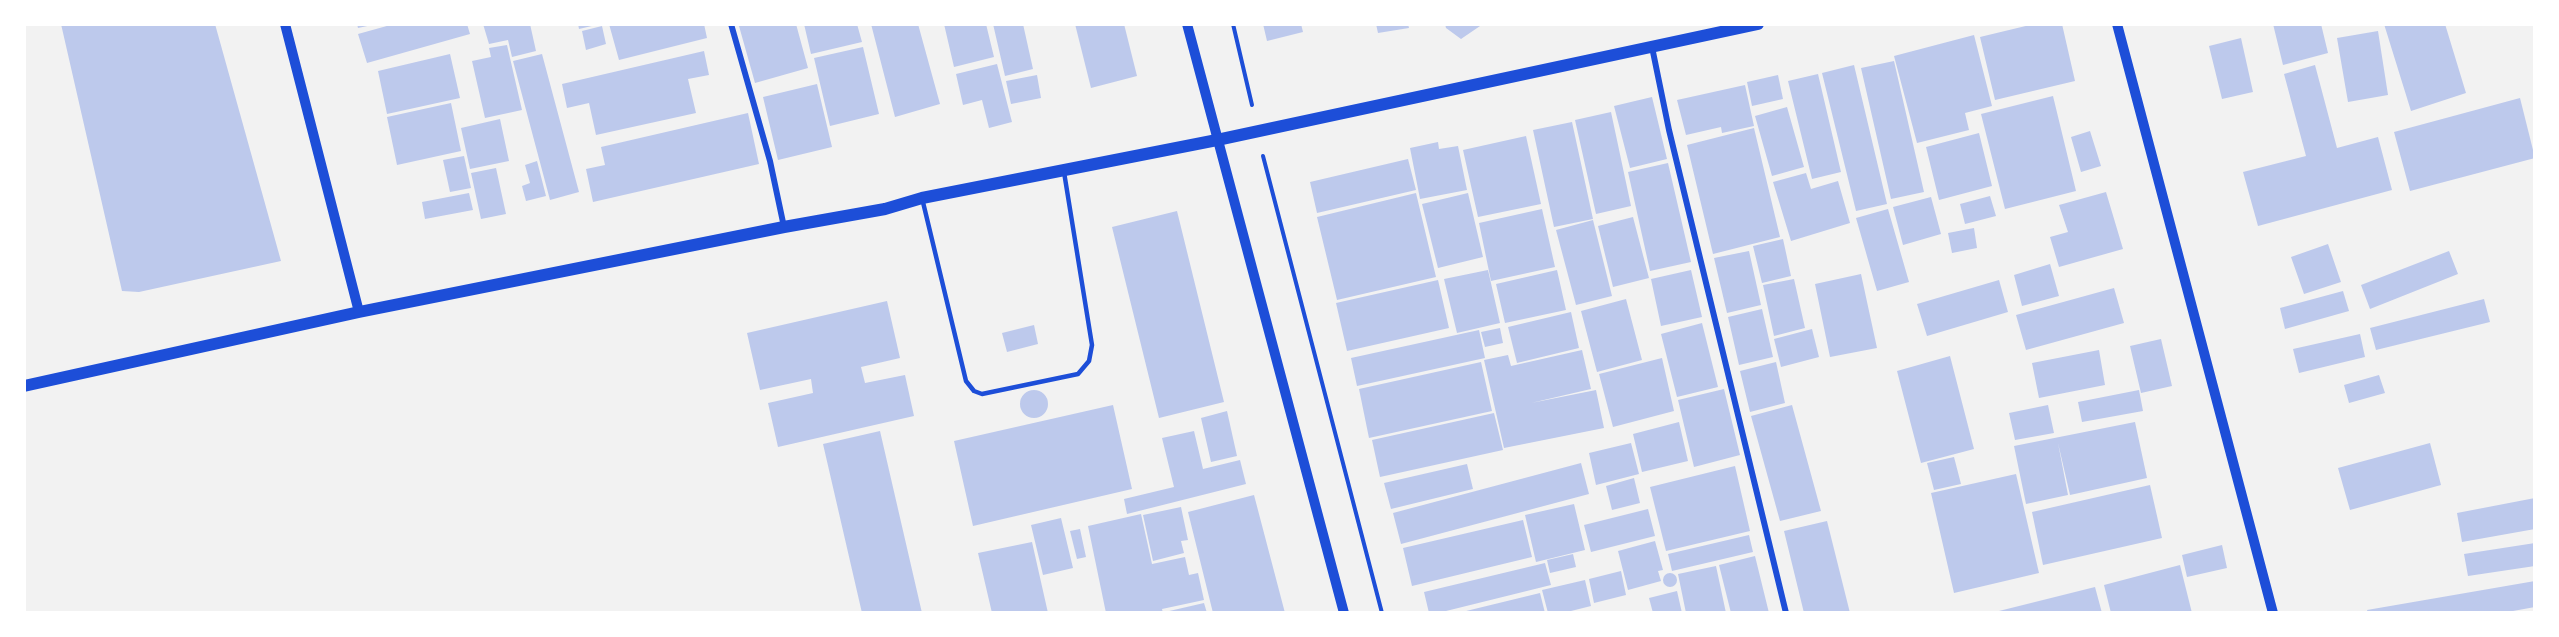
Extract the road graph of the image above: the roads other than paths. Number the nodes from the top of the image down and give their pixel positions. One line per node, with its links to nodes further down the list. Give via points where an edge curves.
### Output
1 (285, 24): 11 (street)
2 (731, 24): 10 (street)
3 (1187, 24): 7 (street)
4 (1758, 24): 6 (main road)
5 (2117, 24): 15 (street)
6 (1652, 47): 7 (main road); 14 (street)
7 (1217, 140): 8 (main road); 13 (street)
8 (1064, 171): 9 (main road); 9 (lane, via 1092,345 1089,361 1078,375 982,394 966,381)
9 (922, 198): 10 (main road, via 885,209)
10 (784, 226): 11 (main road)
11 (359, 312): 12 (main road)
12 (24, 386)
13 (1344, 613)
14 (1786, 613)
15 (2273, 613)

